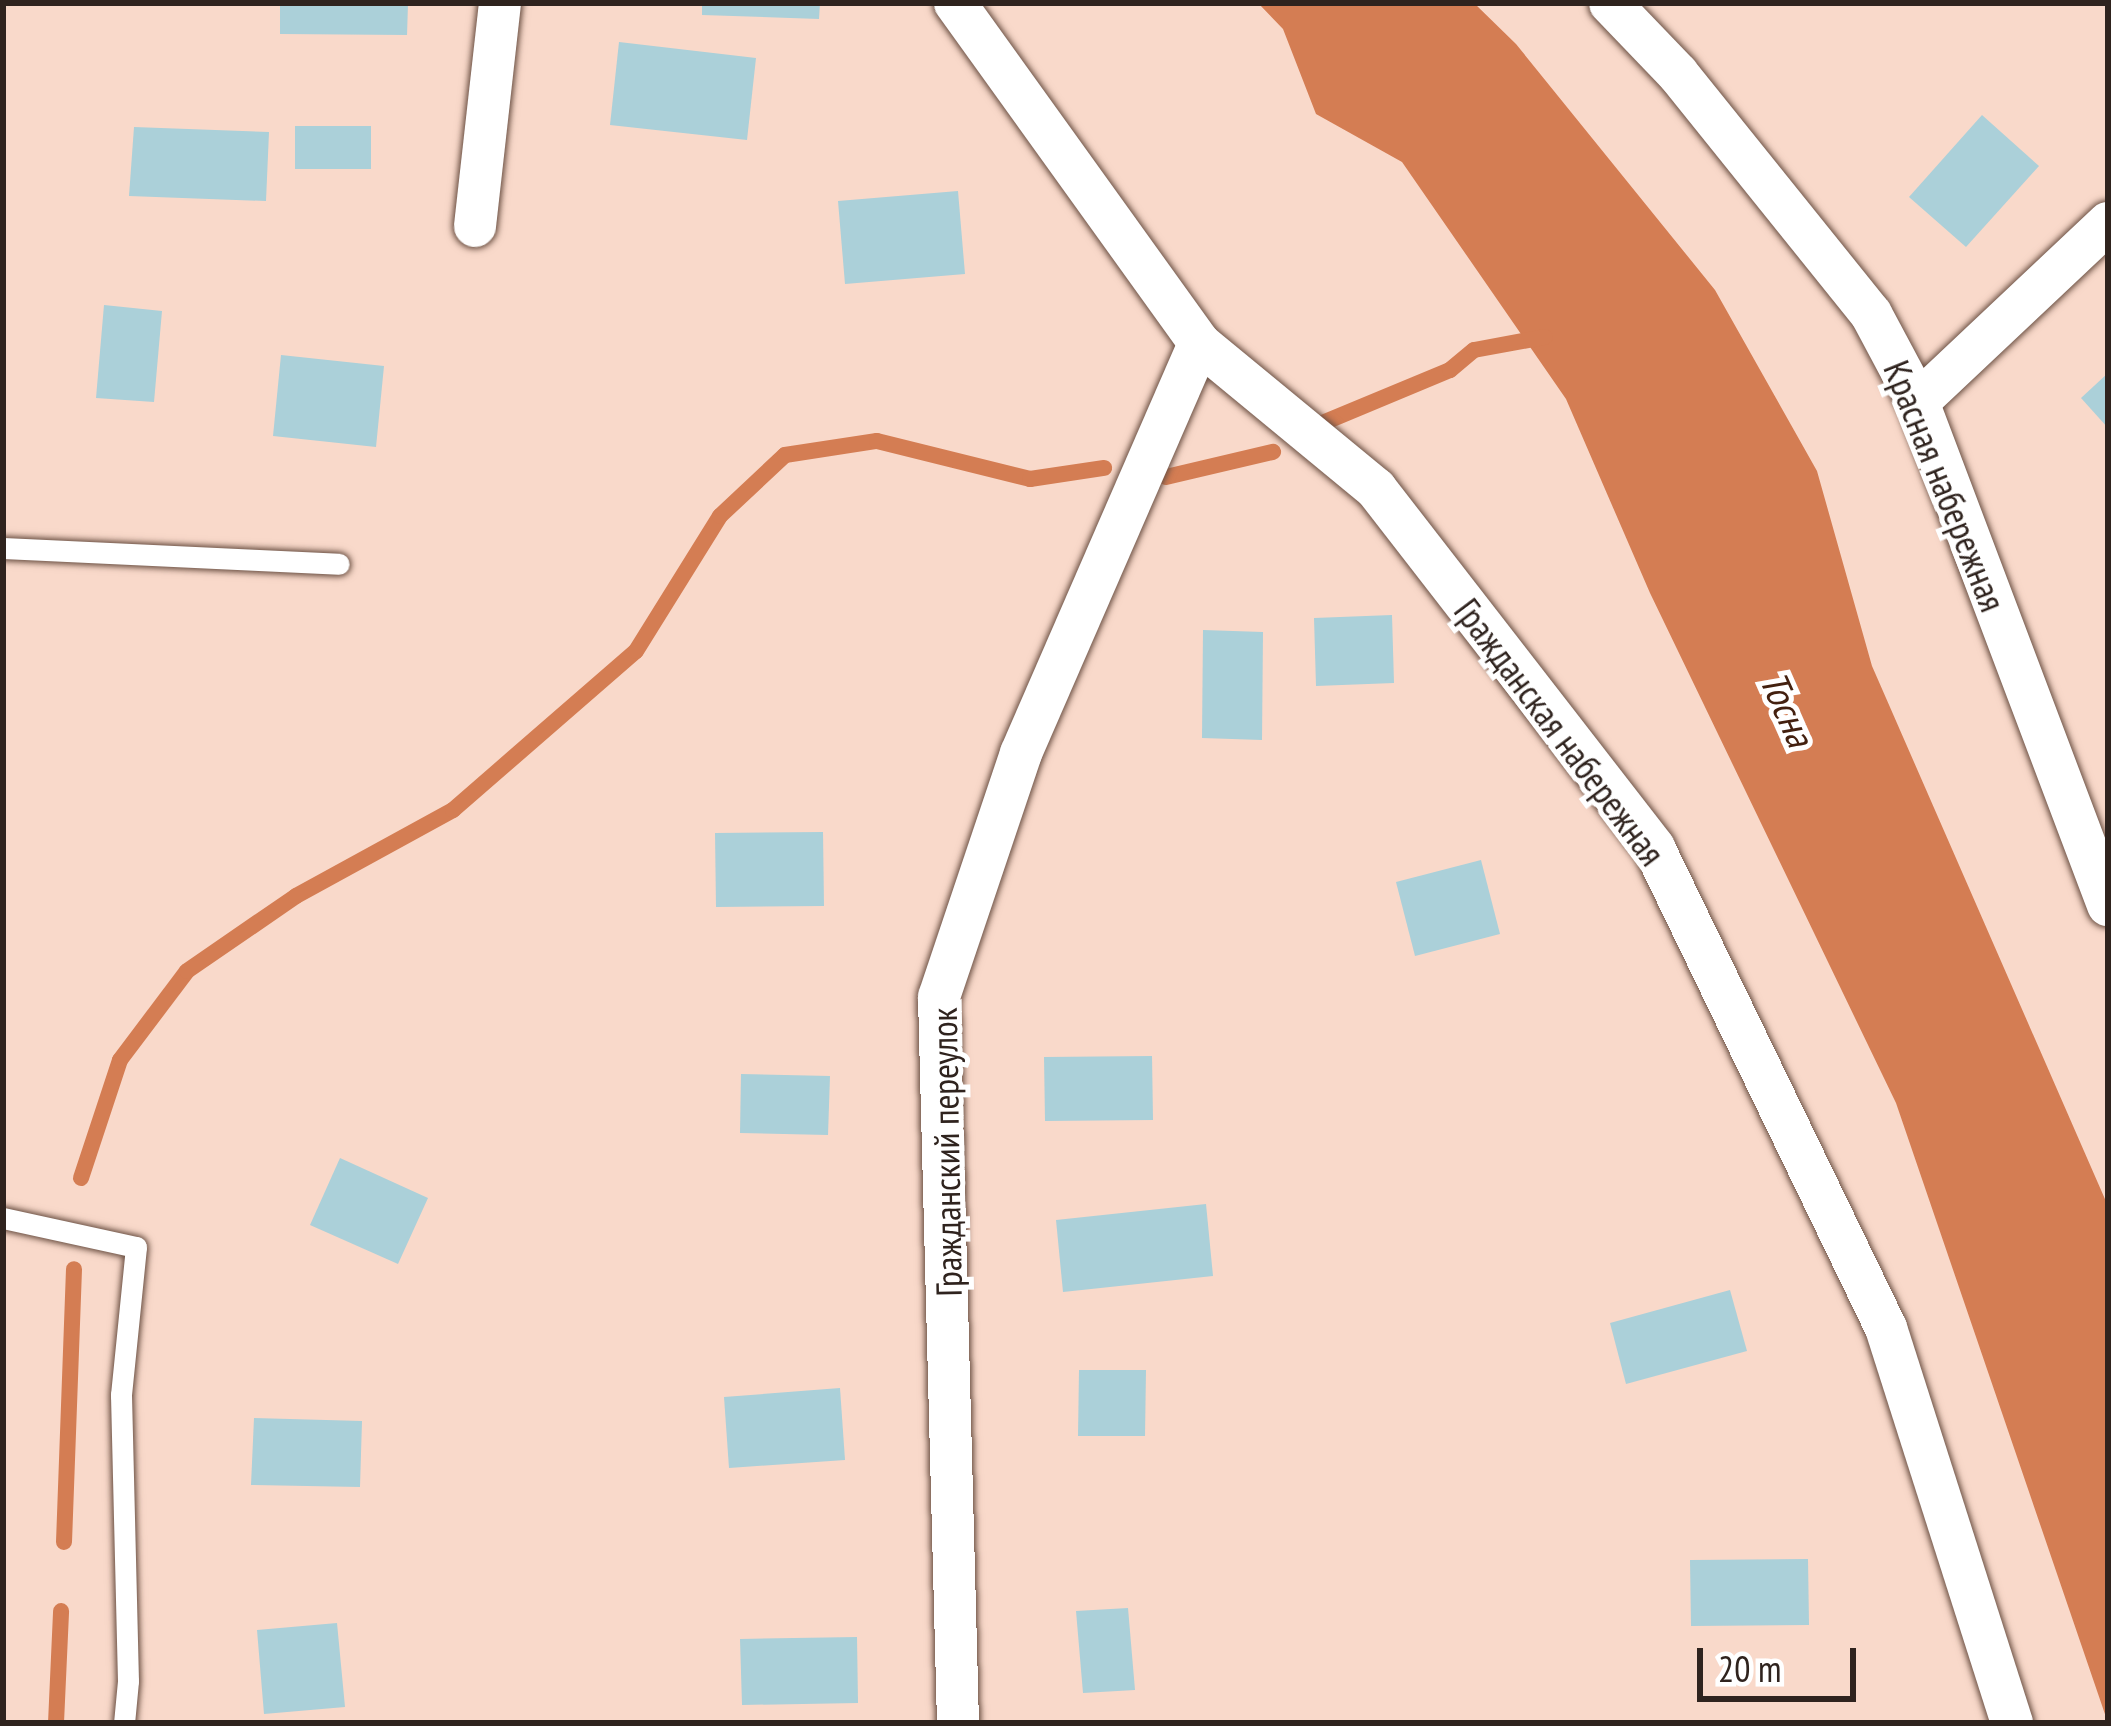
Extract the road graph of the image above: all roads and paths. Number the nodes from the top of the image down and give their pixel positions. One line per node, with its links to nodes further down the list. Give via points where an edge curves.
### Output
1 (500, 3): 5 (street)
2 (955, 3): 6 (street, Гражданская набережная)
3 (1610, 3): 7 (street, Красная набережная, via 1678,74 1871,314)
4 (2108, 223): 7 (street)
5 (475, 226)
6 (1199, 344): 13 (street, Гражданский переулок, via 1021,753 939,998); 14 (street, Гражданская набережная, via 1376,489 1654,848 1886,1328)
7 (1918, 402): 10 (street, Красная набережная)
8 (3, 548): 9 (lane)
9 (339, 564)
10 (2108, 905)
11 (3, 1218): 12 (lane, via 136,1247 121,1395)
12 (124, 1723)
13 (958, 1723)
14 (2012, 1723)

